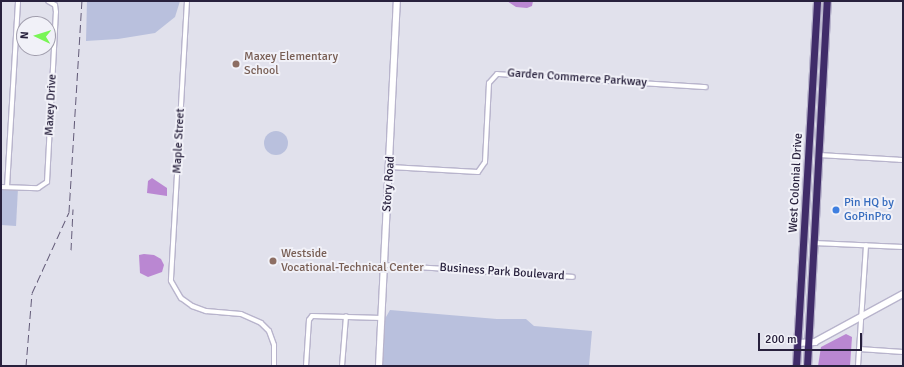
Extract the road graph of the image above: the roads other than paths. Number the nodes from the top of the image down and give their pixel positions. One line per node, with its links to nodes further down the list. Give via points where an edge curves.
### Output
1 (18, 1): 15 (street)
2 (48, 1): 15 (street, Maxey Drive, via 55,6 56,12 47,182 42,188)
3 (187, 1): 31 (street, Maple Street, via 171,281 181,298 192,306 206,311 241,314 261,323 269,331 274,345)
4 (397, 1): 14 (street, Story Road)
5 (817, 1): 7 (highway, West Colonial Drive)
6 (827, 1): 8 (highway, West Colonial Drive)
7 (815, 36): 8 (highway, via 818,64); 10 (highway, West Colonial Drive)
8 (824, 71): 11 (highway, West Colonial Drive)
9 (706, 87): 14 (street, Garden Commerce Parkway, via 501,73 492,78 490,83 485,162 478,172)
10 (812, 93): 11 (highway, via 818,98); 17 (highway, West Colonial Drive)
11 (821, 119): 12 (highway, West Colonial Drive)
12 (819, 155): 13 (street); 18 (highway, West Colonial Drive)
13 (903, 160)
14 (390, 167): 21 (street, Story Road)
15 (7, 186): 16 (street)
16 (1, 187)
17 (806, 204): 18 (highway, via 808,236); 28 (highway, West Colonial Drive)
18 (814, 242): 19 (street); 27 (highway, West Colonial Drive)
19 (866, 245): 20 (street); 26 (street)
20 (903, 248)
21 (383, 265): 22 (street, Business Park Boulevard); 25 (street, Story Road)
22 (573, 277)
23 (903, 294): 26 (street)
24 (346, 316): 25 (street); 32 (street, via 316,314 309,320); 33 (street)
25 (382, 318): 34 (street, Story Road)
26 (861, 318): 27 (street, via 815,342); 29 (street)
27 (808, 342): 28 (street); 36 (highway, West Colonial Drive)
28 (798, 343): 35 (highway, West Colonial Drive)
29 (859, 349): 30 (street); 37 (street)
30 (903, 352)
31 (274, 366)
32 (306, 366)
33 (342, 366)
34 (379, 366)
35 (796, 366)
36 (807, 366)
37 (858, 366)

